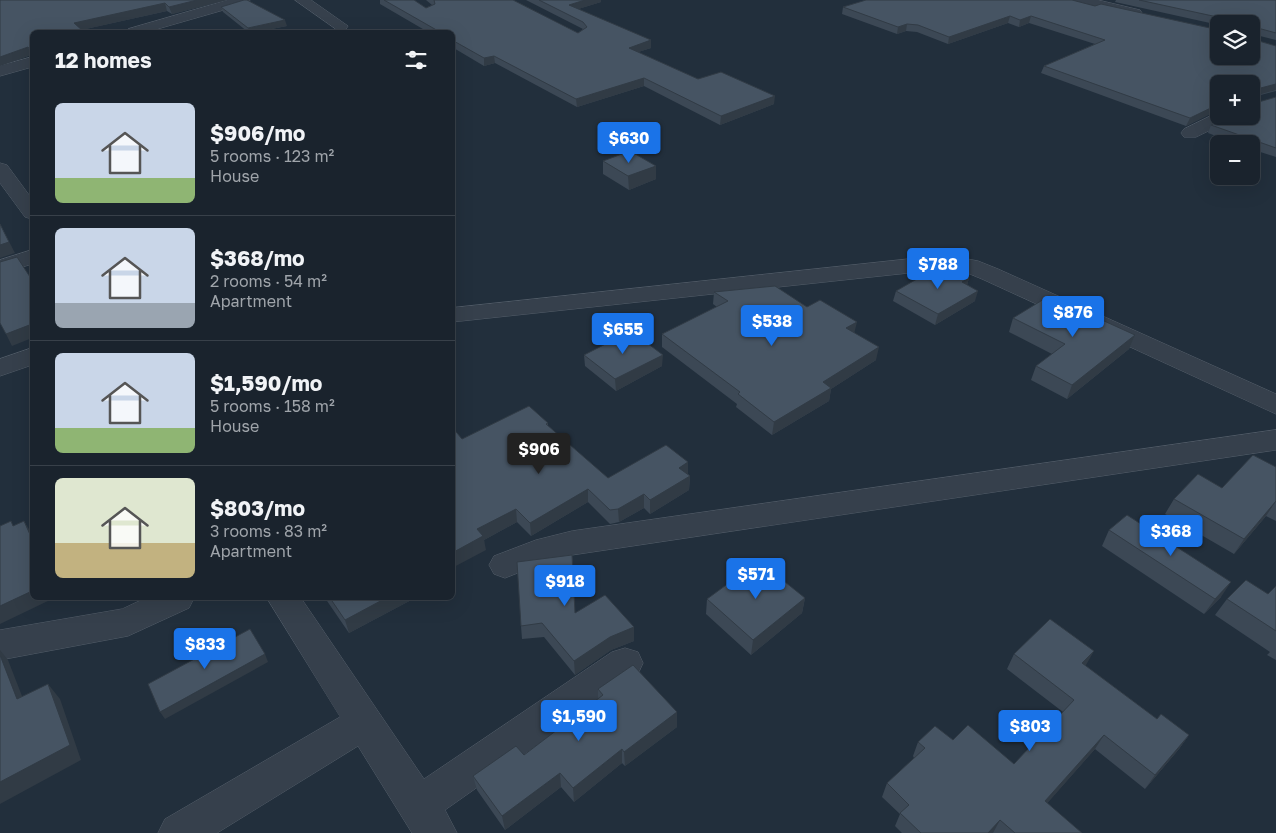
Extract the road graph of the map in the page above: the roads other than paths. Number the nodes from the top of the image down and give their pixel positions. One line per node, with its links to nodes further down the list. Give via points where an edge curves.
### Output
1 (243, 0): 7 (street)
2 (302, 0): 6 (street)
3 (1080, 0): 4 (street)
4 (1108, 3): 5 (street)
5 (1151, 16)
6 (341, 26)
7 (139, 30)
8 (30, 63): 9 (street)
9 (0, 71)
10 (1210, 123): 11 (street)
11 (1190, 133)
12 (0, 169): 13 (street)
13 (9, 197): 14 (street)
14 (30, 212)
15 (30, 258): 16 (street)
16 (0, 267)
17 (455, 315): 20 (street, via 946,262 990,274)
18 (30, 357): 19 (street)
19 (0, 368)
20 (1276, 405)
21 (1276, 440): 22 (street, via 572,543 536,552)
22 (505, 565)
23 (173, 600): 25 (street, via 128,622)
24 (284, 600): 27 (street)
25 (0, 645)
26 (625, 663): 28 (street)
27 (363, 723): 28 (street); 29 (street)
28 (427, 819)
29 (179, 833)

